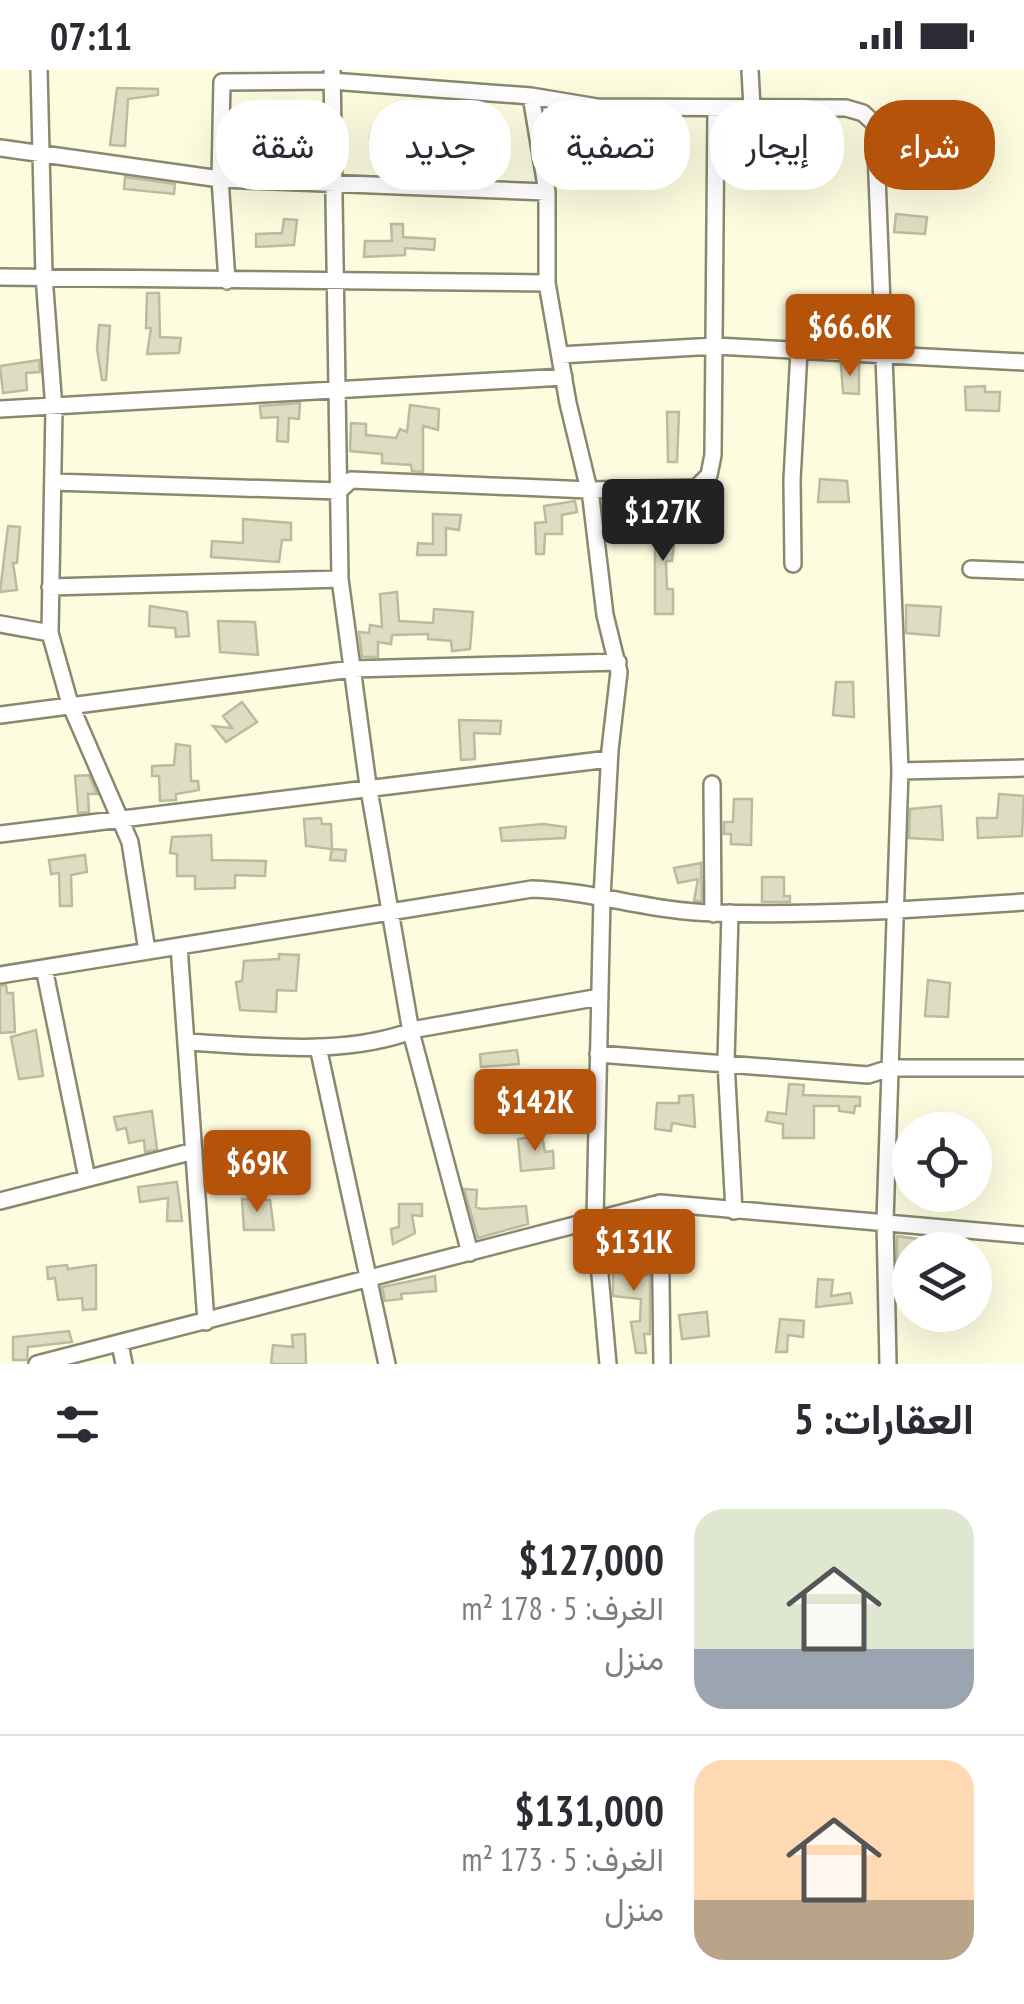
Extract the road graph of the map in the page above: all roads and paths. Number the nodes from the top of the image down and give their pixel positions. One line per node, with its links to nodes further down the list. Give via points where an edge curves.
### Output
1 (39, 70): 11 (street)
2 (750, 70): 7 (street)
3 (332, 75): 4 (street); 5 (street); 6 (street)
4 (222, 76)
5 (531, 96): 9 (street, via 597,107); 17 (street)
6 (332, 100)
7 (752, 100)
8 (844, 108): 25 (street, via 875,124)
9 (710, 109)
10 (0, 148): 11 (street)
11 (41, 155): 12 (street); 18 (street)
12 (216, 178)
13 (349, 186): 17 (street)
14 (221, 190): 20 (street)
15 (334, 190): 21 (street)
16 (716, 190): 23 (street)
17 (547, 192): 22 (street)
18 (44, 276): 19 (street); 20 (street); 31 (street)
19 (0, 277)
20 (228, 280): 21 (street)
21 (336, 283): 22 (street); 29 (street)
22 (547, 283): 26 (street)
23 (715, 346): 24 (street); 26 (street); 33 (street, via 713,455 696,488)
24 (800, 351): 25 (street); 35 (street)
25 (881, 352): 27 (street); 48 (street)
26 (560, 355): 28 (street)
27 (1024, 362)
28 (564, 378): 29 (street); 33 (street)
29 (338, 387): 31 (street); 34 (street)
30 (0, 409): 31 (street)
31 (54, 409): 32 (street)
32 (53, 482): 34 (street); 39 (street)
33 (589, 490): 34 (street, via 351,480); 42 (street, via 605,615)
34 (339, 491): 38 (street)
35 (793, 564)
36 (971, 569): 37 (street)
37 (1024, 571)
38 (340, 579): 39 (street); 43 (street)
39 (50, 586): 41 (street)
40 (0, 624): 41 (street)
41 (50, 634): 44 (street)
42 (618, 662): 43 (street); 46 (street)
43 (352, 669): 44 (street); 50 (street)
44 (70, 704): 45 (street); 51 (street)
45 (0, 715)
46 (609, 759): 50 (street); 53 (street)
47 (1024, 768): 48 (street)
48 (900, 771): 55 (street)
49 (712, 784): 58 (street)
50 (368, 786): 51 (street); 56 (street)
51 (118, 818): 52 (street); 60 (street, via 130,842)
52 (0, 834)
53 (602, 897): 56 (street, via 532,889); 58 (street); 63 (street)
54 (1024, 902): 55 (street)
55 (897, 910): 57 (street); 69 (street)
56 (390, 912): 59 (street); 64 (street)
57 (730, 913): 58 (street); 68 (street)
58 (713, 914)
59 (180, 946): 60 (street); 65 (street)
60 (146, 951): 61 (street)
61 (44, 968): 62 (street); 72 (street)
62 (0, 975)
63 (600, 997): 64 (street); 67 (street)
64 (411, 1032): 66 (street); 79 (street)
65 (186, 1042): 66 (street); 71 (street)
66 (318, 1048): 80 (street)
67 (598, 1054): 68 (street); 76 (street)
68 (726, 1062): 69 (street, via 868,1075); 75 (street)
69 (890, 1068): 70 (street); 77 (street)
70 (1024, 1068)
71 (194, 1151): 72 (street); 81 (street)
72 (87, 1178): 73 (street)
73 (0, 1200)
74 (660, 1203): 75 (street); 76 (street); 87 (street)
75 (734, 1210): 77 (street)
76 (594, 1219): 79 (street); 86 (street)
77 (885, 1220): 78 (street); 88 (street)
78 (1024, 1235)
79 (470, 1253): 80 (street)
80 (370, 1280): 81 (street); 85 (street)
81 (206, 1322): 82 (street)
82 (120, 1344): 83 (street); 84 (street)
83 (37, 1364)
84 (124, 1364)
85 (387, 1364)
86 (608, 1364)
87 (662, 1364)
88 (888, 1364)

